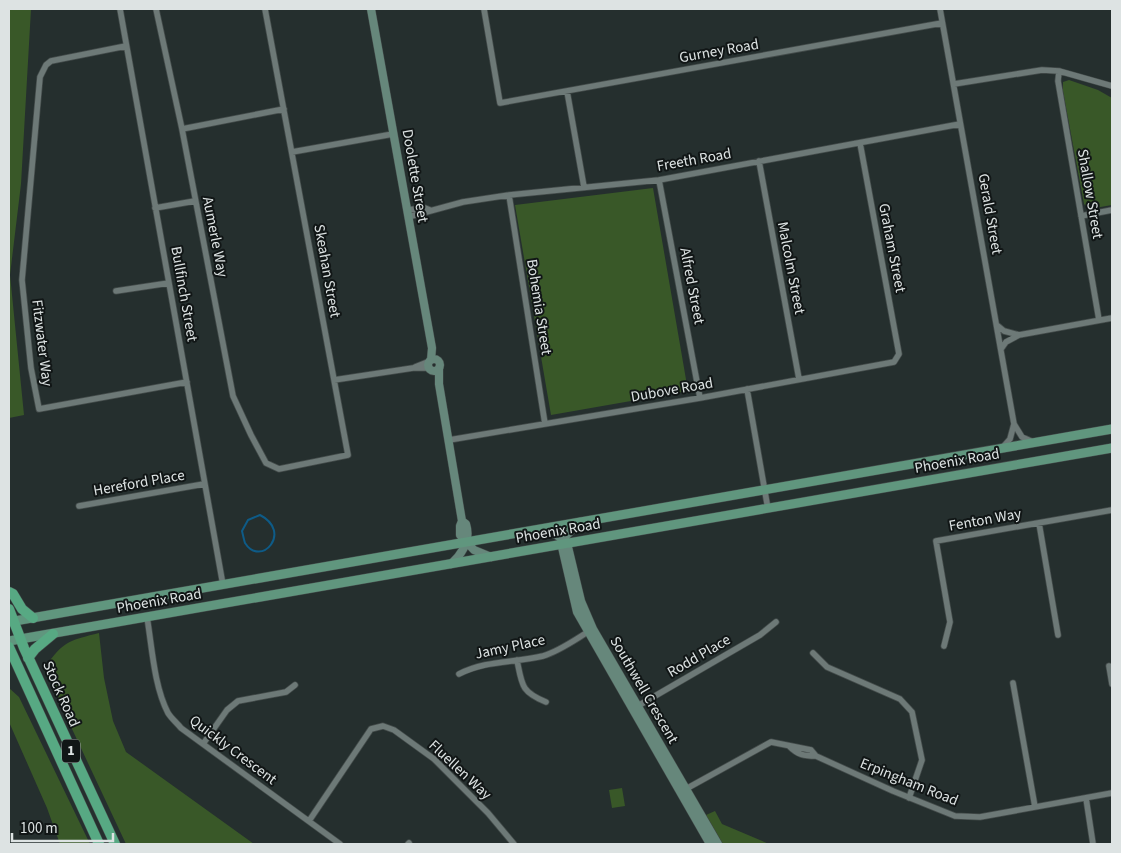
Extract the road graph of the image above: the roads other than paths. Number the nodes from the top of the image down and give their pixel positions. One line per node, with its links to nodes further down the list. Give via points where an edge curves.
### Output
1 (120, 9): 8 (street, Bullfinch Street)
2 (156, 9): 15 (street, Aumerle Way)
3 (265, 9): 13 (street, Skeahan Street)
4 (371, 9): 16 (street, Doolette Street)
5 (484, 9): 12 (street, Gurney Road, via 500,104)
6 (940, 9): 7 (street, Gerald Street)
7 (942, 23): 10 (street, Gerald Street); 12 (street, Gurney Road)
8 (126, 46): 24 (street, Bullfinch Street); 39 (street, Fitzwater Way, via 51,61 40,77 22,280 31,368 39,409)
9 (1059, 71): 10 (street, via 1042,70); 11 (street); 27 (street, Shallow Street, via 1058,81)
10 (954, 84): 14 (street, Gerald Street)
11 (1112, 86)
12 (567, 91): 21 (street)
13 (284, 109): 15 (street); 18 (street, Skeahan Street)
14 (960, 124): 17 (street, Freeth Road); 32 (street, Gerald Street)
15 (182, 129): 23 (street, Aumerle Way)
16 (393, 134): 18 (street); 26 (street, Doolette Street)
17 (860, 143): 19 (street, Freeth Road); 35 (street, Graham Street, via 899,354)
18 (292, 152): 38 (street, Skeahan Street)
19 (758, 161): 20 (street, Freeth Road); 37 (street, Malcolm Street)
20 (659, 180): 21 (street, Freeth Road); 41 (street, Alfred Street)
21 (584, 187): 22 (street, Freeth Road)
22 (509, 195): 26 (street, Freeth Road); 42 (street, Bohemia Street)
23 (195, 201): 24 (street); 49 (street, Aumerle Way, via 233,396)
24 (156, 208): 28 (street, Bullfinch Street)
25 (1112, 210): 27 (street)
26 (408, 213): 36 (street, Doolette Street)
27 (1082, 216): 31 (street, Shallow Street)
28 (169, 282): 29 (street); 39 (street, Bullfinch Street)
29 (116, 292)
30 (1112, 318): 31 (street)
31 (1099, 320): 33 (street)
32 (997, 323): 33 (street, via 1001,330); 34 (street, Gerald Street)
33 (1018, 335): 34 (street)
34 (1001, 349): 43 (street, Gerald Street)
35 (896, 358): 37 (street, Dubove Road, via 894,362)
36 (433, 365): 38 (street); 45 (street, Doolette Street)
37 (799, 379): 40 (street, Dubove Road)
38 (334, 380): 49 (street, Skeahan Street, via 348,455 279,469)
39 (187, 382): 50 (street, Bullfinch Street)
40 (747, 389): 41 (street, Dubove Road); 51 (street)
41 (700, 398): 42 (street, Dubove Road)
42 (545, 424): 45 (street, Dubove Road)
43 (1014, 424): 46 (street, via 1022,437); 47 (street, via 1010,439)
44 (1112, 429): 46 (main road, Phoenix Road)
45 (449, 440): 58 (street, Doolette Street, via 462,521 460,535)
46 (1033, 442): 47 (main road, Phoenix Road)
47 (1002, 448): 51 (main road, Phoenix Road)
48 (1112, 448): 53 (main road, Phoenix Road)
49 (266, 463)
50 (204, 484): 52 (street, Hereford Place); 62 (street, Bullfinch Street)
51 (764, 490): 53 (street); 55 (main road, Phoenix Road)
52 (79, 506)
53 (768, 509): 59 (main road, Phoenix Road)
54 (1112, 510): 56 (street, Fenton Way)
55 (580, 522): 57 (main road, Phoenix Road); 59 (street)
56 (1039, 523): 71 (street); 74 (street, Fenton Way, via 936,541 950,622)
57 (536, 529): 58 (main road, Phoenix Road); 59 (street, via 554,533)
58 (466, 542): 60 (street, via 474,550); 61 (street, via 463,552); 62 (main road, Phoenix Road)
59 (563, 543): 60 (main road, Phoenix Road); 69 (street, Southwell Crescent, via 570,551)
60 (492, 556): 61 (main road, Phoenix Road)
61 (451, 564): 65 (main road, Phoenix Road)
62 (223, 585): 66 (main road, Phoenix Road)
63 (9, 592): 66 (highway)
64 (9, 609): 67 (highway, Stock Road / 1)
65 (147, 617): 70 (main road, Phoenix Road); 88 (street, Quickly Crescent, via 163,701 169,715)
66 (33, 618): 67 (main road, Phoenix Road)
67 (11, 621): 72 (highway, Stock Road / 1)
68 (776, 622): 87 (street, Rodd Place, via 760,635)
69 (591, 630): 78 (street, Jamy Place, via 558,650); 87 (street, Southwell Crescent)
70 (53, 634): 72 (main road, Phoenix Road); 77 (highway)
71 (1058, 635)
72 (20, 639): 73 (main road, Phoenix Road); 77 (highway, Stock Road / 1)
73 (9, 641)
74 (944, 646)
75 (9, 647): 81 (highway, Stock Road / 1)
76 (813, 654): 91 (street, via 827,667 900,699 912,712 922,760)
77 (28, 658): 96 (highway, Stock Road / 1)
78 (517, 660): 82 (street, Jamy Place, via 474,667); 86 (street, via 526,691)
79 (9, 665): 81 (highway)
80 (1109, 666): 84 (street)
81 (19, 671): 95 (highway, Stock Road / 1)
82 (459, 674)
83 (1013, 683): 93 (street)
84 (1112, 684)
85 (295, 685): 88 (street, via 286,692 238,701 227,710)
86 (546, 702)
87 (635, 707): 89 (street, Southwell Crescent)
88 (203, 744): 94 (street, Quickly Crescent)
89 (683, 791): 91 (street, Erpingham Road, via 771,742 789,746 804,756 816,756); 99 (street, Southwell Crescent); 100 (street, Southwell Crescent)
90 (1112, 793): 92 (street, Erpingham Road)
91 (909, 798): 93 (street, Erpingham Road, via 954,816 980,817)
92 (1086, 798): 93 (street, Erpingham Road); 101 (street)
93 (1035, 807)
94 (308, 821): 97 (street, Quickly Crescent); 98 (street, Fluellen Way, via 371,729 383,726 394,730 434,759)
95 (99, 844)
96 (115, 844)
97 (340, 844)
98 (514, 844)
99 (710, 844)
100 (718, 844)
101 (1094, 844)

